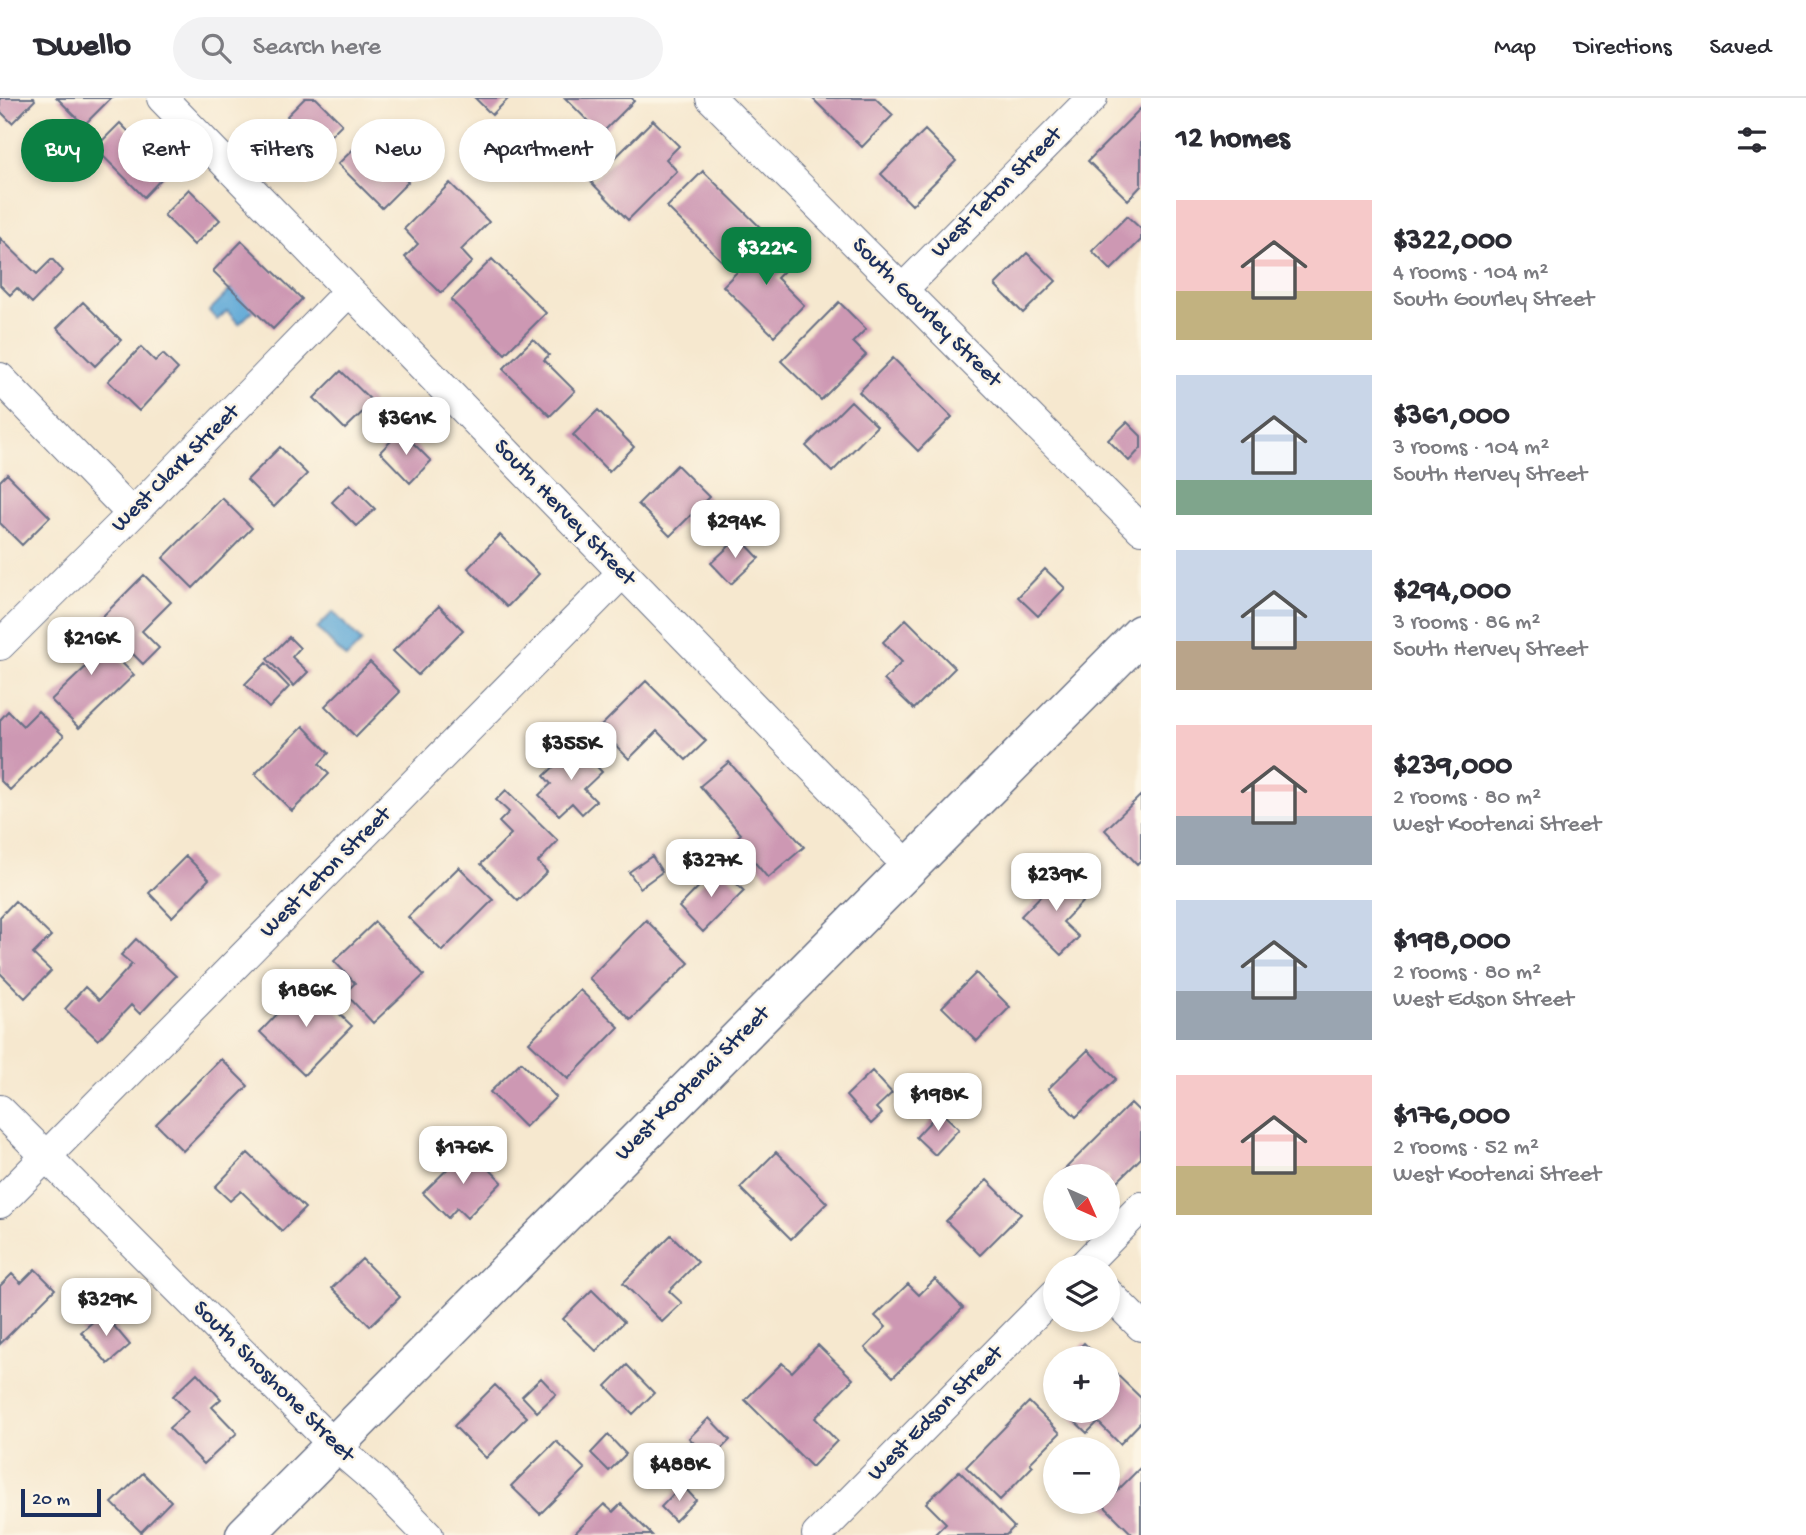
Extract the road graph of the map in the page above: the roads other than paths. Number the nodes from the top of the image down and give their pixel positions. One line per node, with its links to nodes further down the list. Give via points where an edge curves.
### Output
1 (162, 98): 5 (street, South Hervey Street)
2 (711, 98): 4 (street, South Gourley Street)
3 (1091, 98): 4 (street, West Teton Street)
4 (903, 289): 8 (street, South Gourley Street)
5 (349, 292): 7 (street, West Clark Street); 9 (street, South Hervey Street)
6 (0, 377): 7 (street)
7 (132, 514): 11 (street, West Clark Street)
8 (1141, 529)
9 (622, 573): 12 (street, South Hervey Street); 14 (street, West Teton Street)
10 (1141, 634): 12 (street, West Kootenai Street)
11 (0, 645)
12 (909, 867): 21 (street, West Kootenai Street)
13 (0, 1110): 14 (street, South Shoshone Street)
14 (46, 1156): 15 (street, West Teton Street); 21 (street, South Shoshone Street)
15 (0, 1203)
16 (1141, 1207): 17 (street)
17 (1094, 1255)
18 (1120, 1305): 20 (street)
19 (1043, 1306): 24 (street, West Edson Street)
20 (1141, 1326)
21 (334, 1445): 22 (street, West Kootenai Street); 23 (street, South Shoshone Street)
22 (245, 1535)
23 (428, 1535)
24 (817, 1535)

